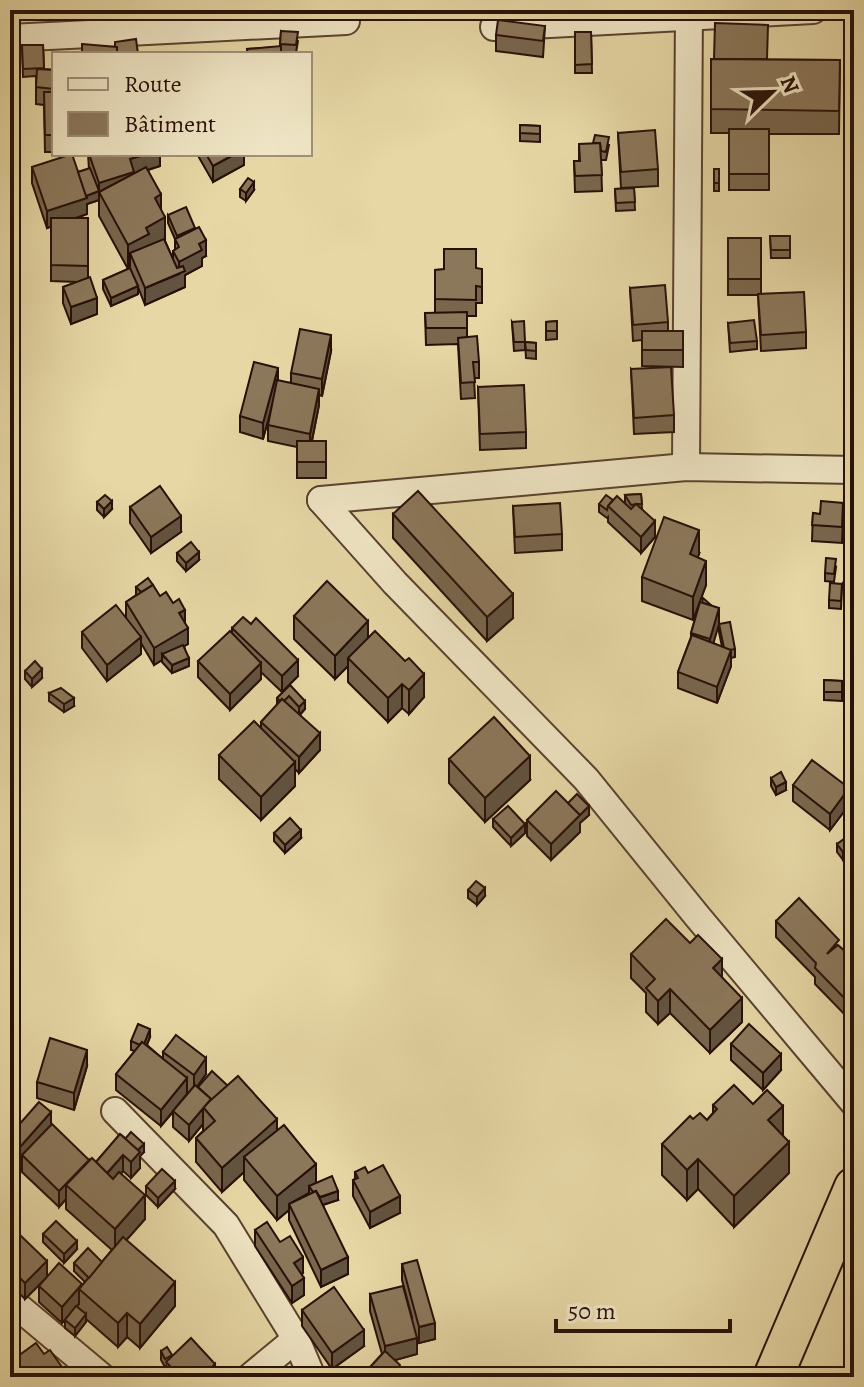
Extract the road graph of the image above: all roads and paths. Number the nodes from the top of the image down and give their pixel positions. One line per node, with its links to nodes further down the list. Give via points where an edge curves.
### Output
1 (346, 10): 5 (street, via 346,21)
2 (813, 10): 3 (street)
3 (689, 13): 4 (street); 6 (street)
4 (494, 27)
5 (10, 38)
6 (686, 467): 7 (street); 8 (street, via 321,500 586,779)
7 (854, 470)
8 (854, 1103)
9 (115, 1111): 12 (street, via 226,1225)
10 (854, 1187): 16 (highway)
11 (10, 1300): 13 (street)
12 (296, 1339): 14 (street); 15 (street)
13 (102, 1377)
14 (250, 1377)
15 (312, 1377)
16 (773, 1377)

